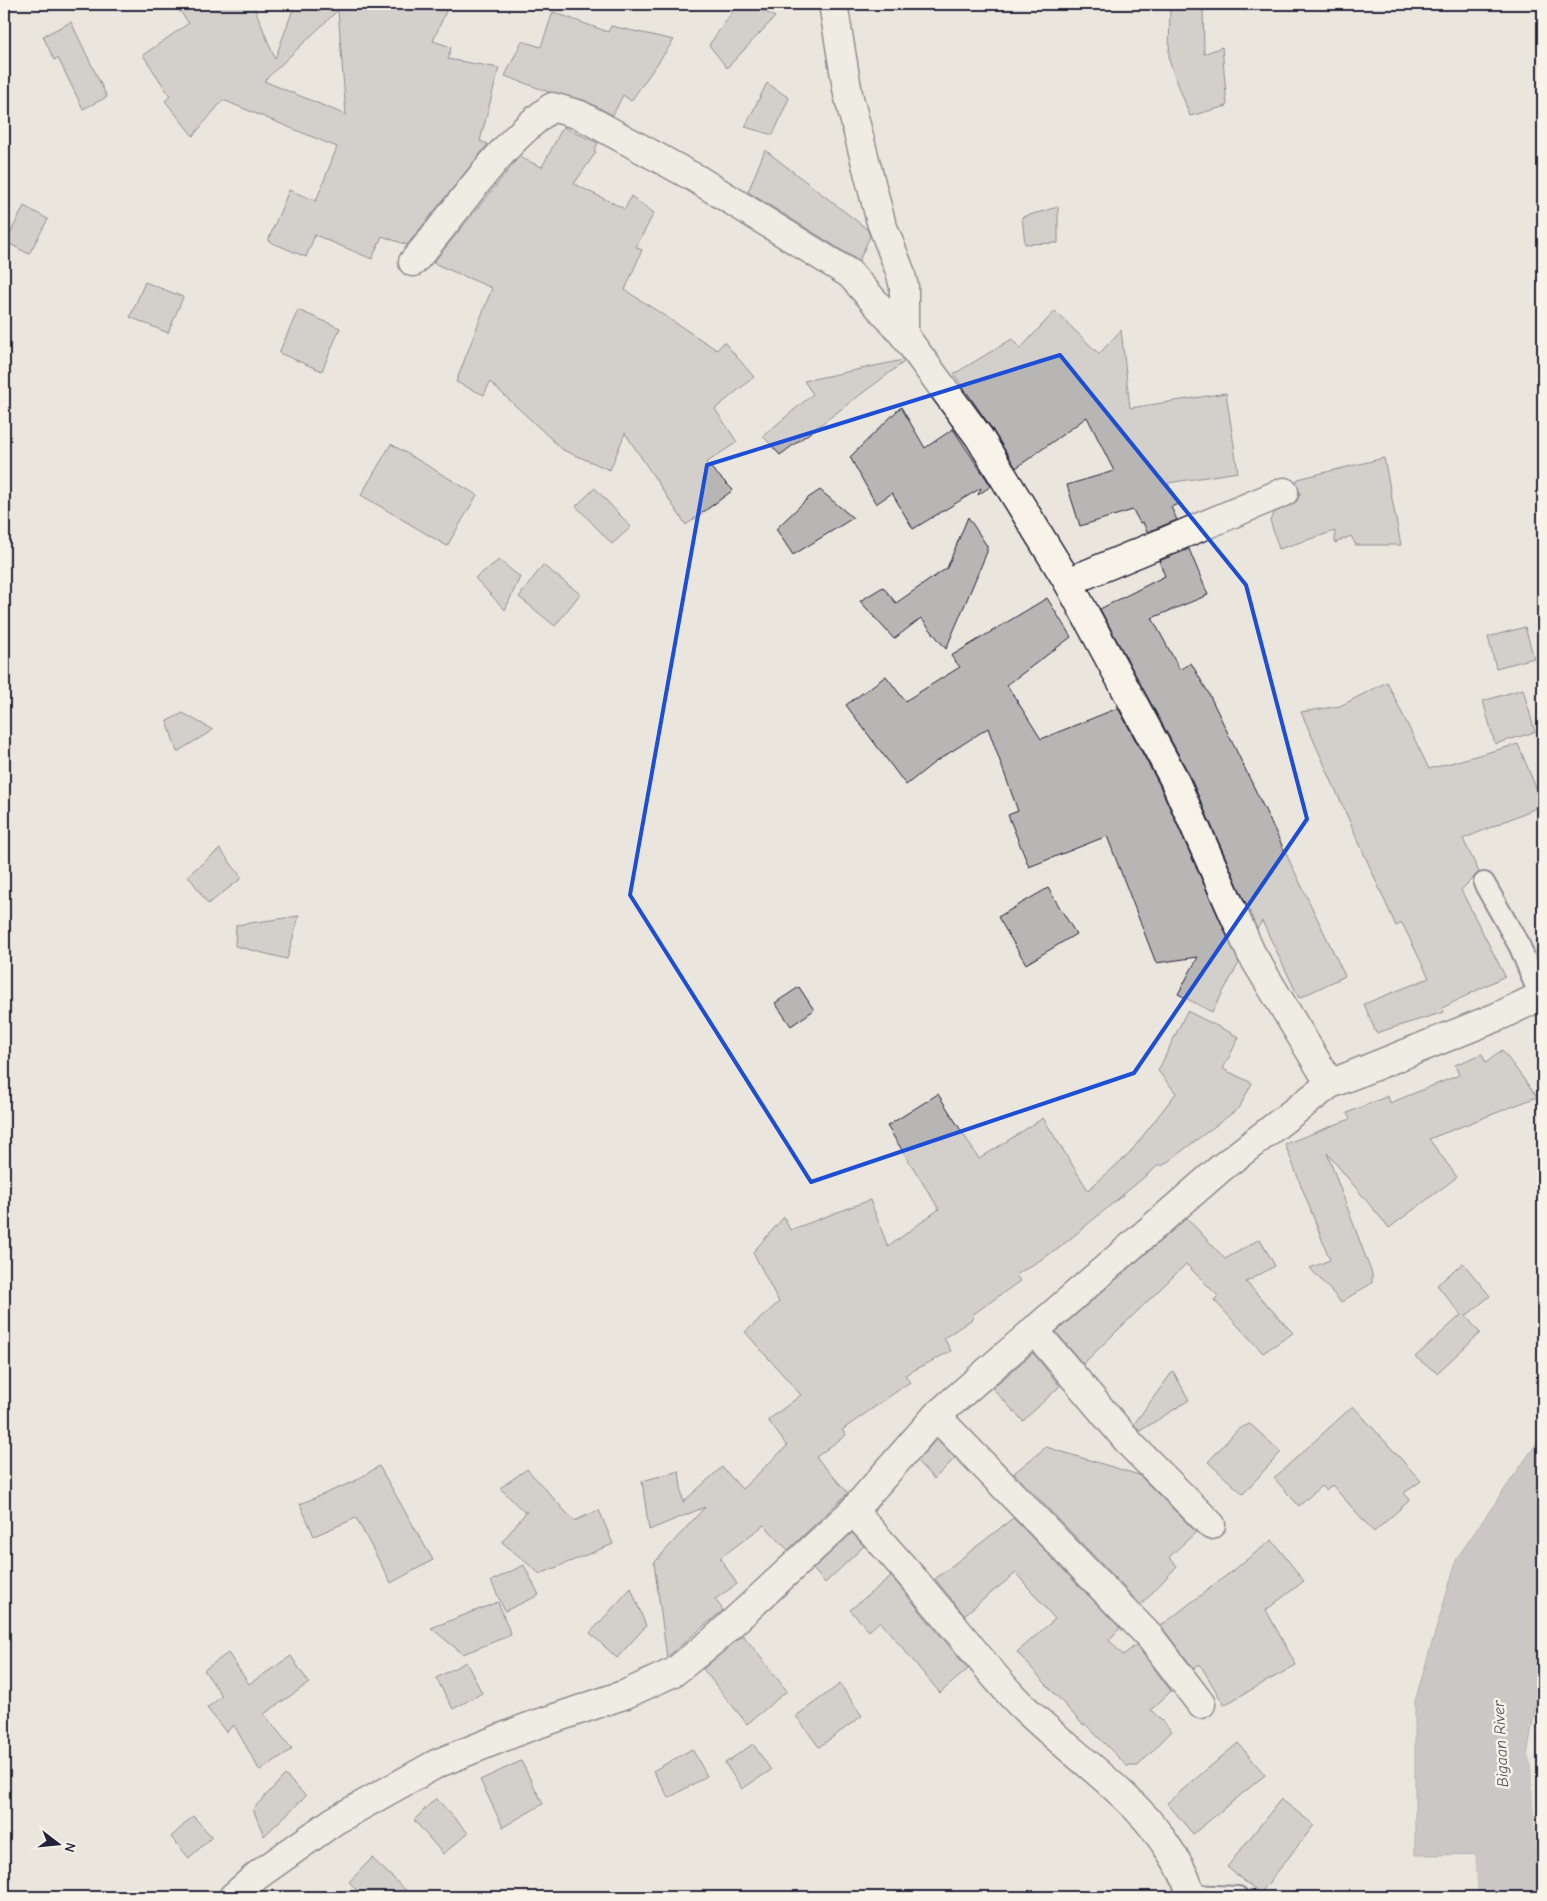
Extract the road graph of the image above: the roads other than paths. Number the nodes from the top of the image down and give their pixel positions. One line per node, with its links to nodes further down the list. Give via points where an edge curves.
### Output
1 (833, 4): 3 (street, via 848,94 881,222 904,287)
2 (413, 262): 3 (street, via 488,169 529,124 552,107 580,114 696,179 850,274)
3 (904, 335): 5 (street, via 979,437)
4 (1284, 492): 5 (street)
5 (1068, 582): 8 (street, via 1173,777 1251,954)
6 (1484, 883): 7 (lane, via 1520,947)
7 (1541, 996): 8 (street)
8 (1330, 1084): 9 (street, via 1221,1168)
9 (1034, 1330): 10 (street); 12 (street, via 1132,1446)
10 (936, 1416): 11 (street); 13 (street, via 1150,1637)
11 (853, 1511): 14 (street, via 1014,1698 1052,1736 1104,1777 1140,1811 1179,1866); 15 (street, via 714,1640 674,1672 626,1694 526,1728 436,1764 334,1821 258,1875)
12 (1210, 1525)
13 (1201, 1704)
14 (1190, 1896): 16 (lane)
15 (233, 1897)
16 (1238, 1897)

